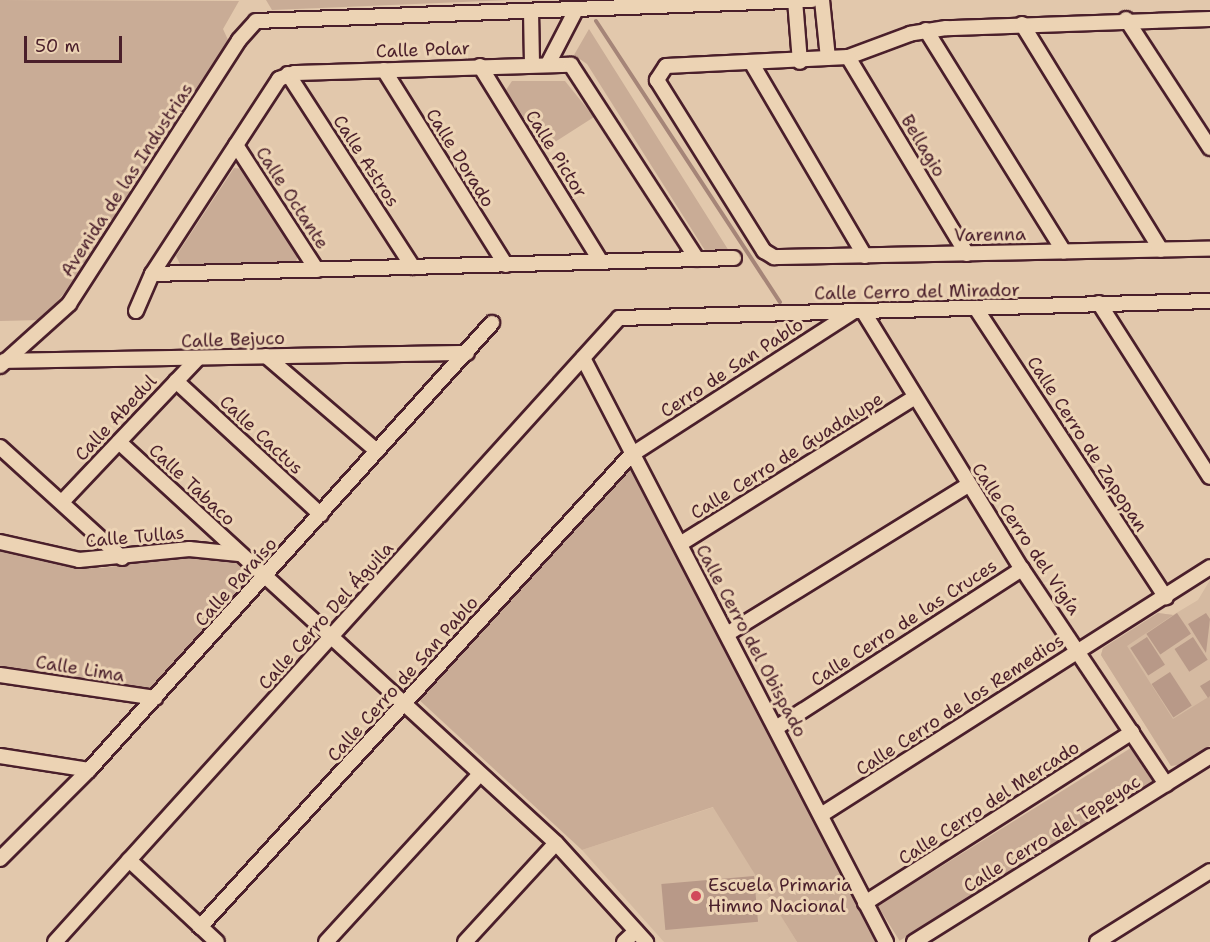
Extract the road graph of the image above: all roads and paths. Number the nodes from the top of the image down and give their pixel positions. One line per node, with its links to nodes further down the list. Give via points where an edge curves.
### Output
1 (812, 0): 3 (street, Avenida de las Industrias)
2 (822, 0): 13 (street)
3 (795, 2): 4 (street, Avenida de las Industrias); 15 (street)
4 (705, 3): 5 (street, Avenida de las Industrias)
5 (648, 4): 7 (street, Avenida de las Industrias)
6 (532, 7): 7 (street, Avenida de las Industrias); 16 (street); 46 (street, Avenida de las Industrias, via 256,21 239,40 69,304)
7 (576, 10): 17 (street)
8 (1210, 19): 9 (street)
9 (1126, 20): 10 (street); 22 (street)
10 (1022, 24): 11 (street); 24 (street)
11 (926, 30): 12 (street); 25 (street)
12 (848, 57): 13 (street); 26 (street, Bellagio)
13 (828, 58): 15 (street)
14 (751, 62): 15 (street); 27 (street); 27 (street, Varenna, via 666,66 657,80 770,256)
15 (800, 62)
16 (531, 64): 17 (street, Calle Polar); 18 (street, Calle Polar)
17 (548, 64): 29 (street, Calle Polar, via 571,65 581,74)
18 (480, 66): 19 (street, Calle Polar); 30 (street, Calle Pictor)
19 (384, 70): 20 (street, Calle Polar); 31 (street, Calle Dorado)
20 (288, 74): 21 (street); 32 (street, Calle Astros)
21 (236, 145): 33 (street, Calle Octante); 34 (street)
22 (1210, 148)
23 (1210, 249): 24 (street, Varenna)
24 (1161, 250): 25 (street, Varenna)
25 (1064, 252): 26 (street, Varenna)
26 (967, 254): 27 (street, Varenna)
27 (865, 256)
28 (734, 258): 29 (street)
29 (696, 259): 30 (street)
30 (601, 262): 31 (street)
31 (506, 265): 32 (street)
32 (413, 267): 33 (street)
33 (317, 270): 34 (street)
34 (152, 274): 38 (street)
35 (1210, 302): 36 (street, Calle Cerro del Mirador)
36 (1099, 303): 37 (street, Calle Cerro del Mirador); 53 (street)
37 (977, 310): 39 (street, Calle Cerro del Mirador); 64 (street, Calle Cerro de Zapopan)
38 (135, 311)
39 (858, 312): 40 (street, Calle Cerro del Mirador); 48 (street, Calle Cerro del Vigía); 52 (street, Cerro de San Pablo)
40 (624, 315): 44 (street, Calle Cerro Del Águila)
41 (492, 323): 42 (street, Calle Paraíso)
42 (467, 353): 43 (street, Calle Bejuco); 51 (street, Calle Paraíso)
43 (266, 356): 45 (street, Calle Bejuco); 51 (street)
44 (583, 358): 52 (street, Calle Cerro del Obispado); 66 (street, Calle Cerro Del Águila)
45 (197, 359): 46 (street, Calle Bejuco); 47 (street, Calle Abedul)
46 (2, 363)
47 (176, 381): 49 (street, Calle Abedul); 56 (street, Calle Cactus)
48 (912, 399): 54 (street, Calle Cerro del Vigía); 58 (street, Calle Cerro de Guadalupe)
49 (119, 442): 55 (street, Calle Abedul); 59 (street, Calle Tabaco)
50 (0, 447): 55 (street)
51 (377, 451): 56 (street, Calle Paraíso)
52 (632, 454): 58 (street, Calle Cerro del Obispado); 70 (street, Calle Cerro de San Pablo)
53 (1210, 477)
54 (968, 485): 62 (street, Calle Cerro del Vigía); 65 (street)
55 (62, 502): 60 (street)
56 (321, 516): 63 (street, Calle Paraíso)
57 (0, 542): 60 (street, Calle Tullas, via 53,557)
58 (680, 544): 65 (street, Calle Cerro del Obispado)
59 (240, 554): 60 (street, Calle Tullas, via 189,549); 63 (street, Calle Tabaco)
60 (122, 558)
61 (1210, 567): 64 (street, Calle Cerro de los Remedios)
62 (1022, 569): 67 (street, Calle Cerro del Vigía); 71 (street, Calle Cerro de las Cruces)
63 (265, 577): 66 (street, Calle Tabaco); 69 (street, Calle Paraíso)
64 (1166, 598): 67 (street, Calle Cerro de los Remedios)
65 (727, 634): 71 (street, Calle Cerro del Obispado)
66 (332, 636): 70 (street, Calle Tabaco); 82 (street, Calle Cerro Del Águila)
67 (1079, 650): 72 (street, Calle Cerro del Vigía); 78 (street, Calle Cerro de los Remedios)
68 (0, 675): 69 (street, Calle Lima)
69 (155, 698): 75 (street, Calle Paraíso)
70 (402, 706): 76 (street, Calle Tabaco); 85 (street, Calle Cerro de San Pablo)
71 (776, 728): 78 (street, Calle Cerro del Obispado)
72 (1132, 732): 77 (street, Calle Cerro del Vigía); 84 (street, Calle Cerro del Mercado)
73 (0, 756): 75 (street)
74 (1210, 756): 77 (street, Calle Cerro del Tepeyac)
75 (89, 770): 80 (street, Calle Paraíso)
76 (479, 775): 79 (street, Calle Tabaco); 89 (street)
77 (1166, 784): 94 (street, Calle Cerro del Tepeyac)
78 (821, 815): 84 (street, Calle Cerro del Obispado)
79 (556, 843): 86 (street, Calle Tabaco); 90 (street)
80 (5, 846): 81 (street, Calle Paraíso)
81 (0, 858)
82 (129, 860): 85 (street); 87 (street, Calle Cerro Del Águila)
83 (1210, 871): 95 (street)
84 (865, 903): 93 (street, Calle Cerro del Obispado)
85 (200, 927): 88 (street)
86 (636, 931): 91 (street); 92 (street, Calle Tabaco)
87 (60, 940)
88 (218, 942)
89 (326, 942)
90 (465, 942)
91 (624, 942)
92 (646, 942)
93 (886, 942)
94 (914, 942)
95 (1097, 942)

